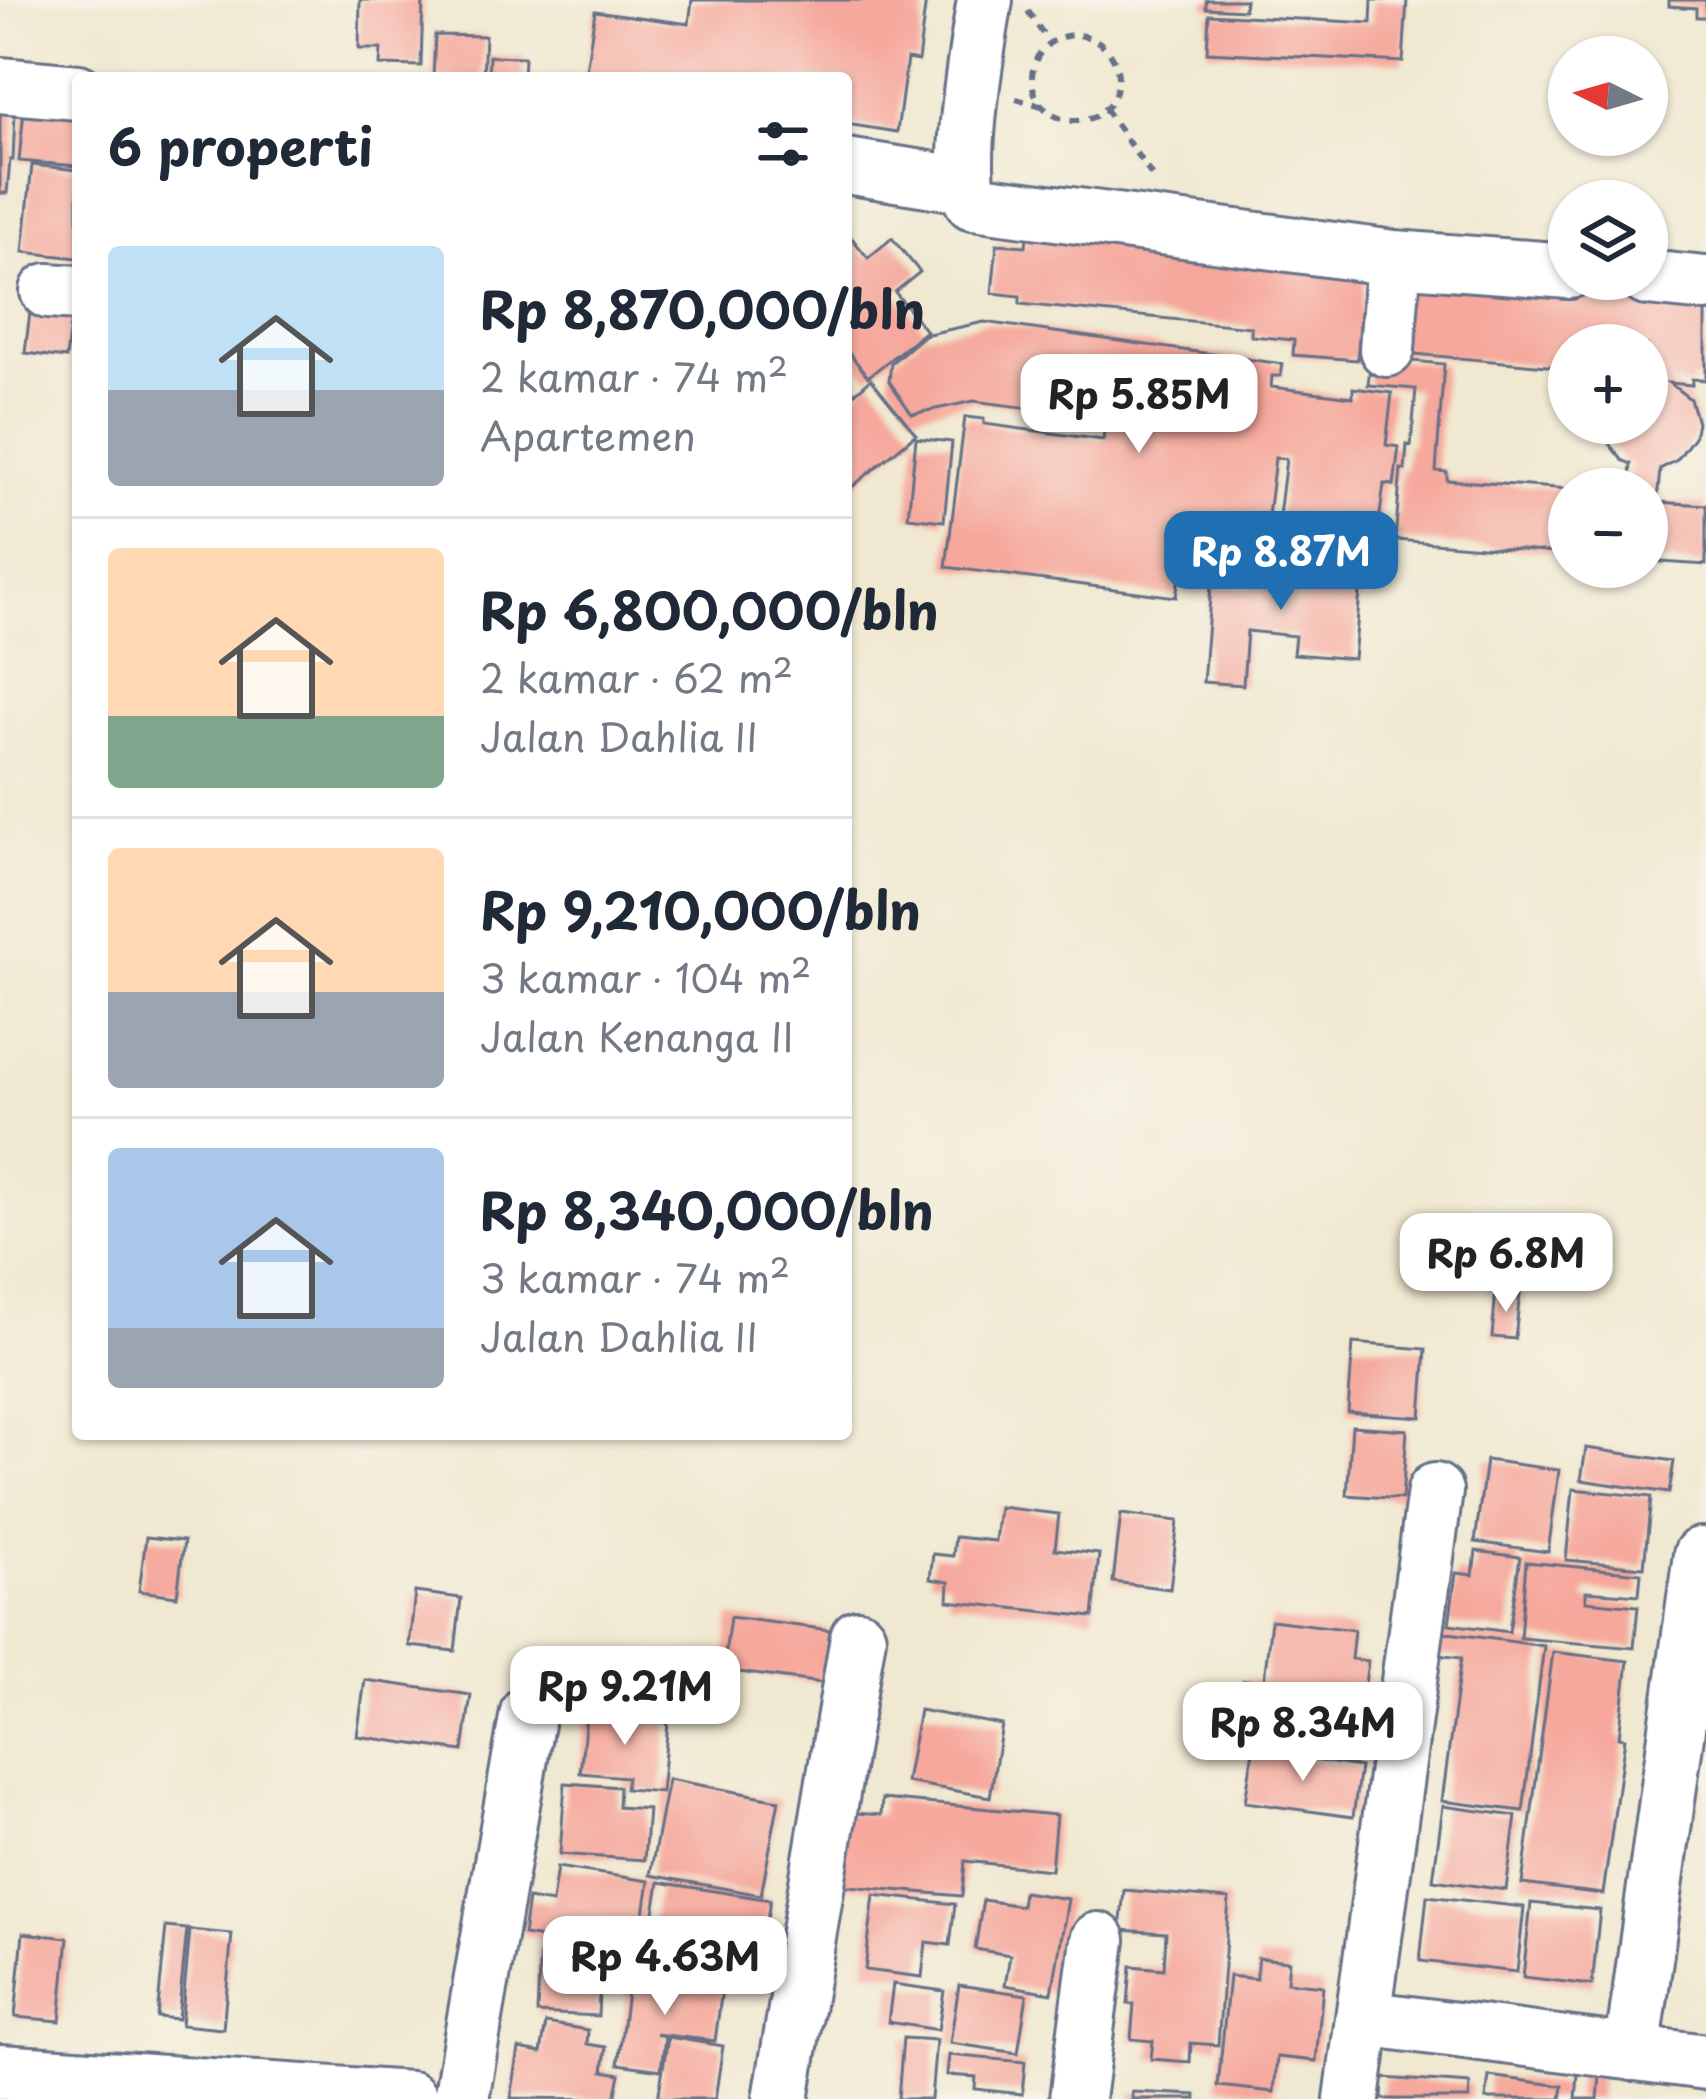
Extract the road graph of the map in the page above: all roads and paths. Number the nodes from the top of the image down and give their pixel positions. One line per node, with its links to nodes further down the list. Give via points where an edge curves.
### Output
1 (985, 0): 8 (street)
2 (1021, 0): 3 (path)
3 (1049, 43): 6 (path, via 1077,35 1103,44 1118,84); 6 (path, via 1034,66 1042,106 1066,121)
4 (0, 85): 5 (street)
5 (72, 91)
6 (1105, 109): 9 (path)
7 (852, 167): 8 (street)
8 (966, 185): 9 (street, via 973,202)
9 (1194, 234): 10 (street)
10 (1394, 258): 11 (street); 14 (street)
11 (1548, 269)
12 (1668, 280): 13 (street)
13 (1706, 284)
14 (1387, 349)
15 (1435, 1491): 20 (street)
16 (1700, 1555): 21 (street)
17 (858, 1636): 26 (street)
18 (528, 1712): 25 (street)
19 (1098, 1940): 27 (street)
20 (1363, 2018): 21 (street); 28 (street)
21 (1632, 2053): 22 (street)
22 (1706, 2062)
23 (0, 2072): 24 (street)
24 (410, 2099)
25 (461, 2099)
26 (781, 2099)
27 (1077, 2099)
28 (1352, 2099)

